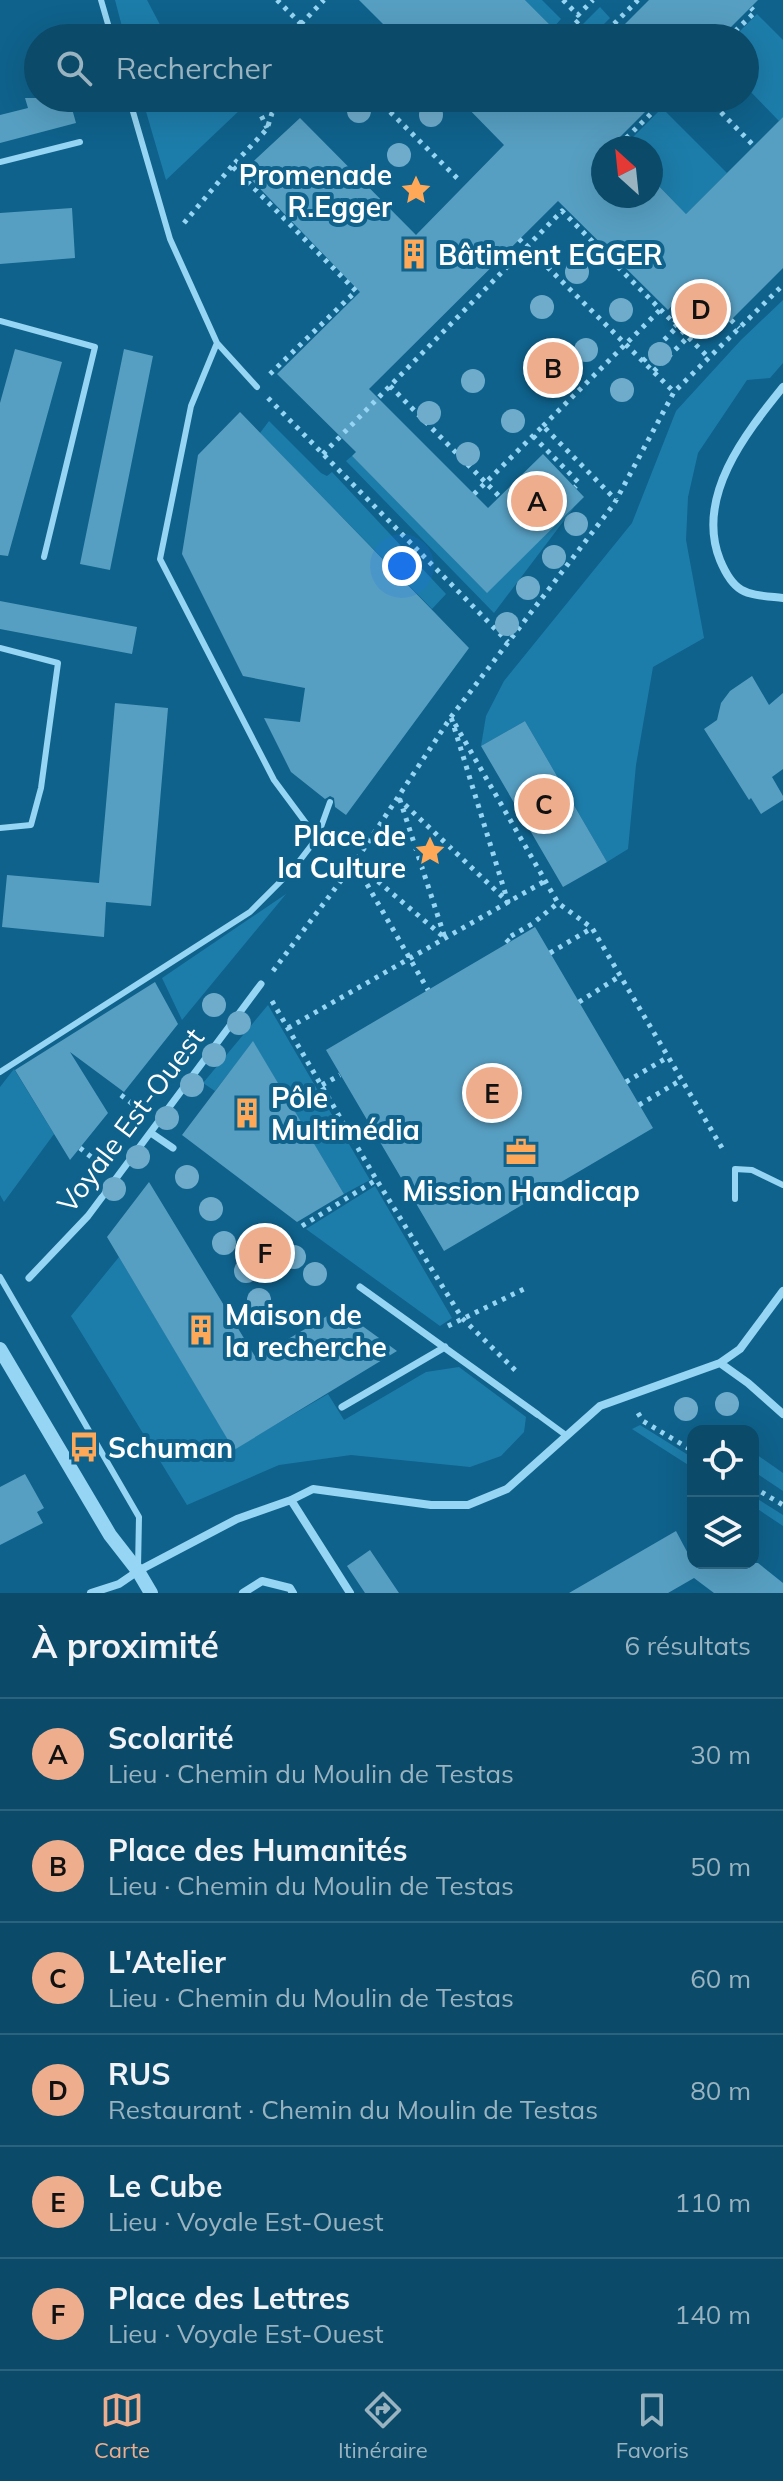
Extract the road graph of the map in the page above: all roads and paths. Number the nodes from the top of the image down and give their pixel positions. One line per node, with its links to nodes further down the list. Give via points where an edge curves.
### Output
1 (101, 0): 9 (lane)
2 (277, 0): 10 (path)
3 (324, 0): 10 (path)
4 (563, 0): 8 (path)
5 (593, 0): 8 (path)
6 (638, 0): 12 (path)
7 (751, 8): 13 (path, via 755,12)
8 (578, 15): 11 (path)
9 (108, 24)
10 (301, 24)
11 (575, 24)
12 (614, 24)
13 (743, 24)
14 (133, 112): 27 (lane)
15 (259, 112): 20 (path)
16 (273, 112): 20 (path)
17 (390, 112): 26 (path)
18 (653, 112): 21 (path)
19 (721, 112): 23 (path)
20 (267, 129): 25 (path)
21 (628, 136)
22 (80, 142): 24 (lane)
23 (754, 146)
24 (0, 162)
25 (232, 166): 27 (path); 45 (path, via 356,291)
26 (460, 181)
27 (170, 239): 39 (lane)
28 (519, 239): 29 (path)
29 (527, 247): 32 (path, via 562,211); 40 (path); 44 (path)
30 (783, 285): 37 (path)
31 (692, 305): 36 (path)
32 (661, 309): 36 (path); 40 (path)
33 (706, 319): 38 (path)
34 (731, 320): 37 (path)
35 (0, 321): 56 (lane, via 95,347)
36 (676, 324): 38 (path); 42 (path)
37 (739, 328): 41 (path)
38 (688, 336): 41 (path); 43 (path)
39 (217, 343): 45 (lane); 63 (lane, via 191,406 160,559 274,780)
40 (626, 344): 42 (path); 48 (path)
41 (709, 358): 47 (path)
42 (643, 361): 43 (path)
43 (654, 371): 47 (path)
44 (390, 386): 50 (path); 51 (path)
45 (257, 387): 50 (path)
46 (783, 387): 57 (street, via 754,423 722,479 713,511 713,543 729,581 748,594)
47 (674, 392): 55 (path)
48 (543, 426): 49 (path); 55 (path)
49 (533, 436): 51 (path); 52 (path, via 579,483)
50 (323, 454): 58 (path)
51 (486, 483): 53 (path); 54 (path)
52 (575, 487)
53 (474, 494)
54 (500, 497)
55 (616, 500): 58 (path)
56 (44, 557)
57 (783, 598)
58 (508, 642): 60 (path)
59 (0, 648): 62 (lane, via 58,663 31,825)
60 (451, 717): 64 (path); 65 (path); 66 (path)
61 (330, 802): 63 (lane)
62 (0, 828)
63 (317, 838): 81 (lane, via 250,912)
64 (355, 862): 69 (path); 72 (path); 73 (path)
65 (545, 881): 66 (path); 67 (path)
66 (508, 902): 69 (path); 69 (path, via 400,800)
67 (558, 903): 68 (path); 70 (path, via 506,939)
68 (592, 928): 71 (path); 74 (path)
69 (445, 938): 72 (path)
70 (509, 942)
71 (550, 953)
72 (409, 958): 76 (path); 79 (path)
73 (274, 969)
74 (620, 976): 78 (path); 80 (path)
75 (261, 984): 87 (street, Voyale Est-Ouest)
76 (428, 990)
77 (272, 1001): 79 (path)
78 (579, 1002)
79 (288, 1028): 85 (path)
80 (668, 1057): 83 (path); 84 (path)
81 (0, 1072)
82 (340, 1075): 85 (path)
83 (681, 1080): 86 (path); 90 (path)
84 (626, 1082)
85 (322, 1085): 92 (path)
86 (639, 1105)
87 (151, 1133): 89 (street); 91 (street, Voyale Est-Ouest)
88 (80, 1148): 91 (path)
89 (173, 1148)
90 (735, 1169): 93 (lane, via 752,1170); 94 (lane)
91 (116, 1178): 97 (street, Voyale Est-Ouest)
92 (376, 1179): 95 (path); 101 (path)
93 (783, 1185)
94 (735, 1199)
95 (302, 1226)
96 (0, 1277): 116 (lane, via 139,1517)
97 (29, 1278)
98 (360, 1287): 103 (street)
99 (524, 1289): 101 (path)
100 (783, 1291): 105 (street, via 740,1349)
101 (462, 1318): 102 (path); 108 (path, via 535,1390)
102 (446, 1328)
103 (445, 1347): 107 (street); 108 (street)
104 (0, 1349): 116 (street, via 110,1535)
105 (720, 1363): 106 (street); 110 (street)
106 (627, 1395): 111 (street, via 600,1406); 112 (path, via 643,1421)
107 (342, 1407)
108 (529, 1407): 109 (street)
109 (537, 1414): 111 (lane)
110 (783, 1414)
111 (567, 1436): 114 (street, via 507,1489 468,1505 313,1489)
112 (687, 1447)
113 (759, 1491): 115 (path)
114 (291, 1500): 116 (street, via 237,1519); 121 (street)
115 (783, 1505)
116 (138, 1571): 117 (street); 118 (street)
117 (91, 1593)
118 (151, 1593)
119 (243, 1593): 120 (street, via 262,1581)
120 (293, 1593)
121 (350, 1593)

